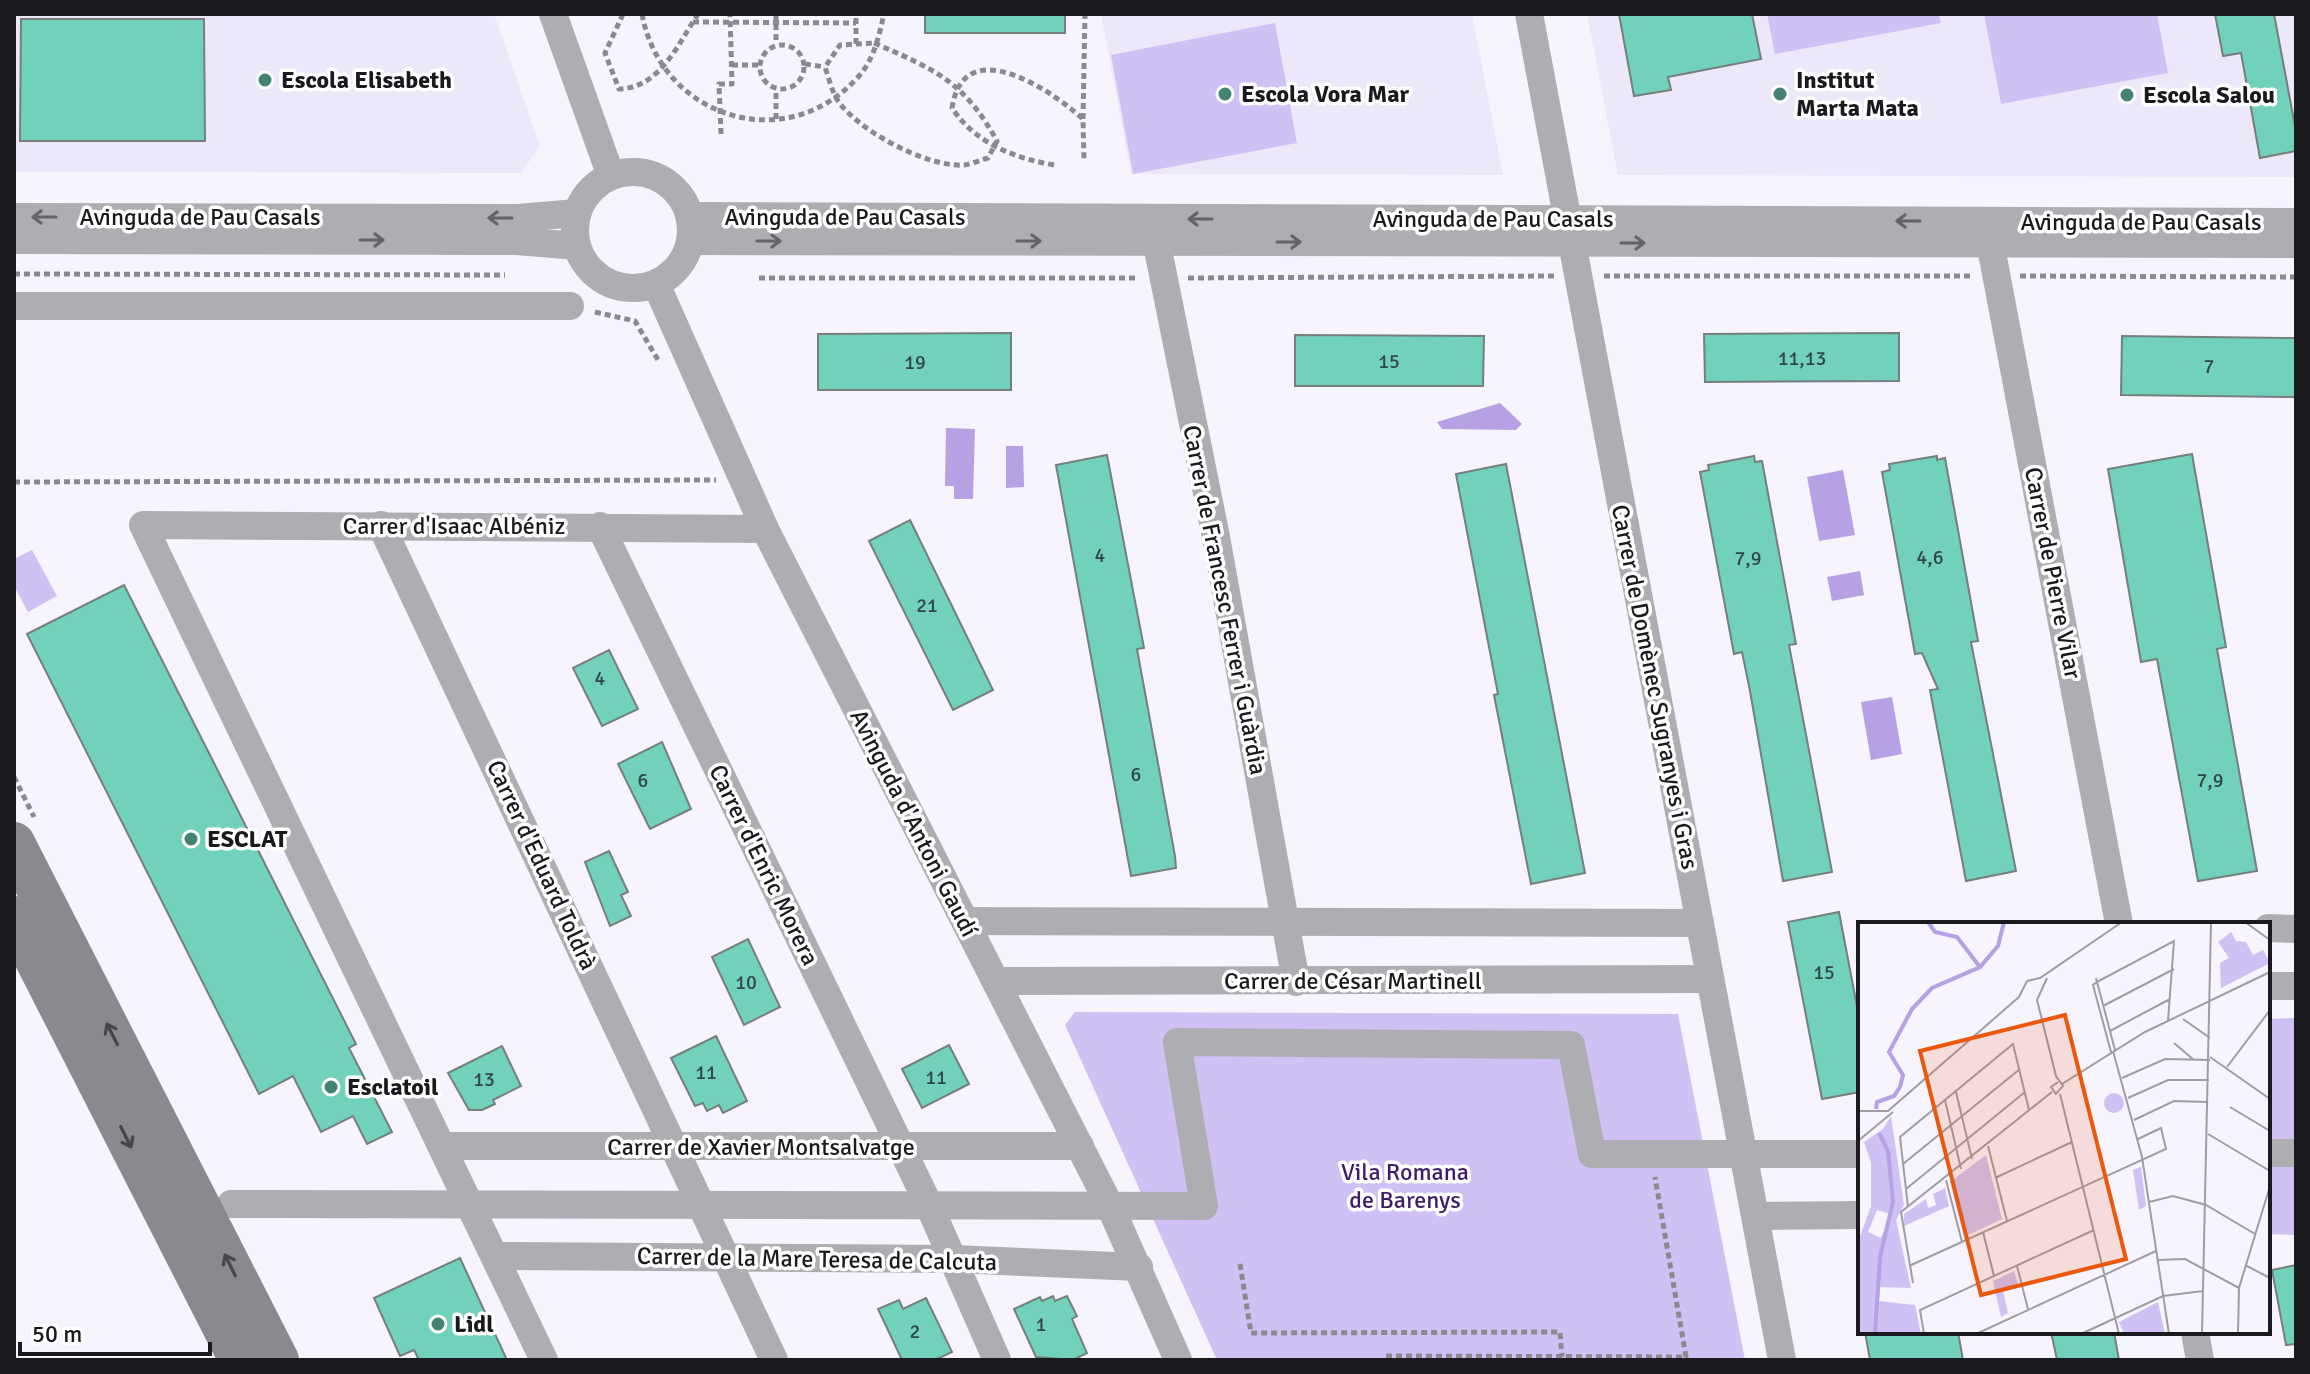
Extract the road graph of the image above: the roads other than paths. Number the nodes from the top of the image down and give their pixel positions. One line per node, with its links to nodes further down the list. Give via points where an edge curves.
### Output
1 (553, 14): 3 (street)
2 (1529, 14): 9 (street, Carrer de Domènec Sugranyes i Gras)
3 (611, 176): 4 (street, via 585,197); 7 (street, via 633,172 664,180 680,196)
4 (577, 213): 5 (street, Avinguda de Pau Casals, one-way to 5, via 518,218); 13 (street)
5 (14, 217)
6 (2296, 222): 10 (street, Avinguda de Pau Casals)
7 (690, 228): 8 (street, Avinguda de Pau Casals); 14 (street, via 675,271)
8 (1154, 230): 9 (street, Avinguda de Pau Casals); 26 (street, Carrer de Francesc Ferrer i Guàrdia)
9 (1569, 230): 10 (street, Avinguda de Pau Casals); 27 (street, Carrer de Domènec Sugranyes i Gras)
10 (1988, 233): 12 (street, Avinguda de Pau Casals); 25 (street, Carrer de Pierre Vilar)
11 (14, 240): 13 (street, Avinguda de Pau Casals, one-way to 13, via 517,241)
12 (2296, 244)
13 (577, 246): 14 (street, via 586,265 612,285 634,289)
14 (656, 284): 20 (street, Avinguda d'Antoni Gaudí, via 745,480)
15 (14, 306): 16 (street)
16 (570, 306)
17 (381, 525): 18 (street, Carrer d'Isaac Albéniz); 36 (street, Carrer d'Eduard Toldrà); 37 (street, Carrer d'Isaac Albéniz, via 143,525)
18 (600, 526): 19 (street, Carrer d'Isaac Albéniz); 21 (street, Carrer d'Enric Morera)
19 (646, 526): 20 (street, Carrer d'Isaac Albéniz); 21 (street)
20 (751, 528): 24 (street, Avinguda d'Antoni Gaudí)
21 (618, 561): 35 (street, Carrer d'Enric Morera)
22 (14, 843): 66 (street, one-way to 22)
23 (14, 917): 65 (street, one-way to 65)
24 (965, 921): 26 (street); 31 (street, Avinguda d'Antoni Gaudí)
25 (2119, 922)
26 (1285, 923): 27 (street); 32 (street, Carrer de Francesc Ferrer i Guàrdia)
27 (1700, 923): 30 (street, Carrer de Domènec Sugranyes i Gras)
28 (2270, 928): 29 (street)
29 (2296, 929)
30 (1710, 979): 32 (street, Carrer de César Martinell); 46 (street, Carrer de Domènec Sugranyes i Gras)
31 (996, 981): 32 (street, Carrer de César Martinell); 39 (street, Avinguda d'Antoni Gaudí)
32 (1296, 982)
33 (2270, 986): 34 (street)
34 (2296, 986)
35 (880, 1105): 38 (street, Carrer d'Enric Morera); 41 (street)
36 (657, 1108): 40 (street); 42 (street, Carrer d'Eduard Toldrà)
37 (442, 1146): 40 (street, Carrer de Xavier Montsalvatge); 49 (street)
38 (900, 1146): 39 (street, Carrer de Xavier Montsalvatge); 41 (street, Carrer de Xavier Montsalvatge); 47 (street, Carrer d'Enric Morera)
39 (1080, 1146): 51 (street, Avinguda d'Antoni Gaudí)
40 (628, 1147): 42 (street, Carrer de Xavier Montsalvatge)
41 (850, 1147): 42 (street, Carrer de Xavier Montsalvatge)
42 (675, 1148): 50 (street, Carrer d'Eduard Toldrà)
43 (2270, 1153): 44 (street)
44 (2296, 1153)
45 (1858, 1154): 46 (street)
46 (1745, 1155): 51 (street, via 1592,1154 1571,1045 1177,1042 1204,1206); 53 (street, Carrer de Domènec Sugranyes i Gras)
47 (928, 1203): 50 (street); 51 (street); 58 (street, Carrer d'Enric Morera)
48 (231, 1204): 49 (street)
49 (470, 1204): 50 (street); 54 (street)
50 (702, 1205): 56 (street, Carrer d'Eduard Toldrà)
51 (1110, 1206): 60 (street, Avinguda d'Antoni Gaudí)
52 (1858, 1215): 53 (street)
53 (1757, 1216): 71 (street, Carrer de Domènec Sugranyes i Gras)
54 (495, 1256): 55 (street, Carrer de la Mare Teresa de Calcuta); 63 (street)
55 (544, 1256): 56 (street, Carrer de la Mare Teresa de Calcuta); 63 (street)
56 (726, 1256): 57 (street, Carrer de la Mare Teresa de Calcuta); 62 (street, Carrer d'Eduard Toldrà)
57 (778, 1257): 58 (street, Carrer de la Mare Teresa de Calcuta); 62 (street)
58 (953, 1259): 59 (street, Carrer de la Mare Teresa de Calcuta); 61 (street, Carrer d'Enric Morera)
59 (994, 1261): 60 (street, Carrer de la Mare Teresa de Calcuta); 61 (street)
60 (1139, 1267): 70 (street, Avinguda d'Antoni Gaudí)
61 (968, 1293): 69 (street, Carrer d'Enric Morera)
62 (746, 1299): 68 (street, Carrer d'Eduard Toldrà)
63 (516, 1300): 67 (street)
64 (2195, 1334): 72 (street)
65 (240, 1360)
66 (278, 1360)
67 (544, 1360)
68 (774, 1360)
69 (997, 1360)
70 (1178, 1360)
71 (1782, 1360)
72 (2200, 1360)

